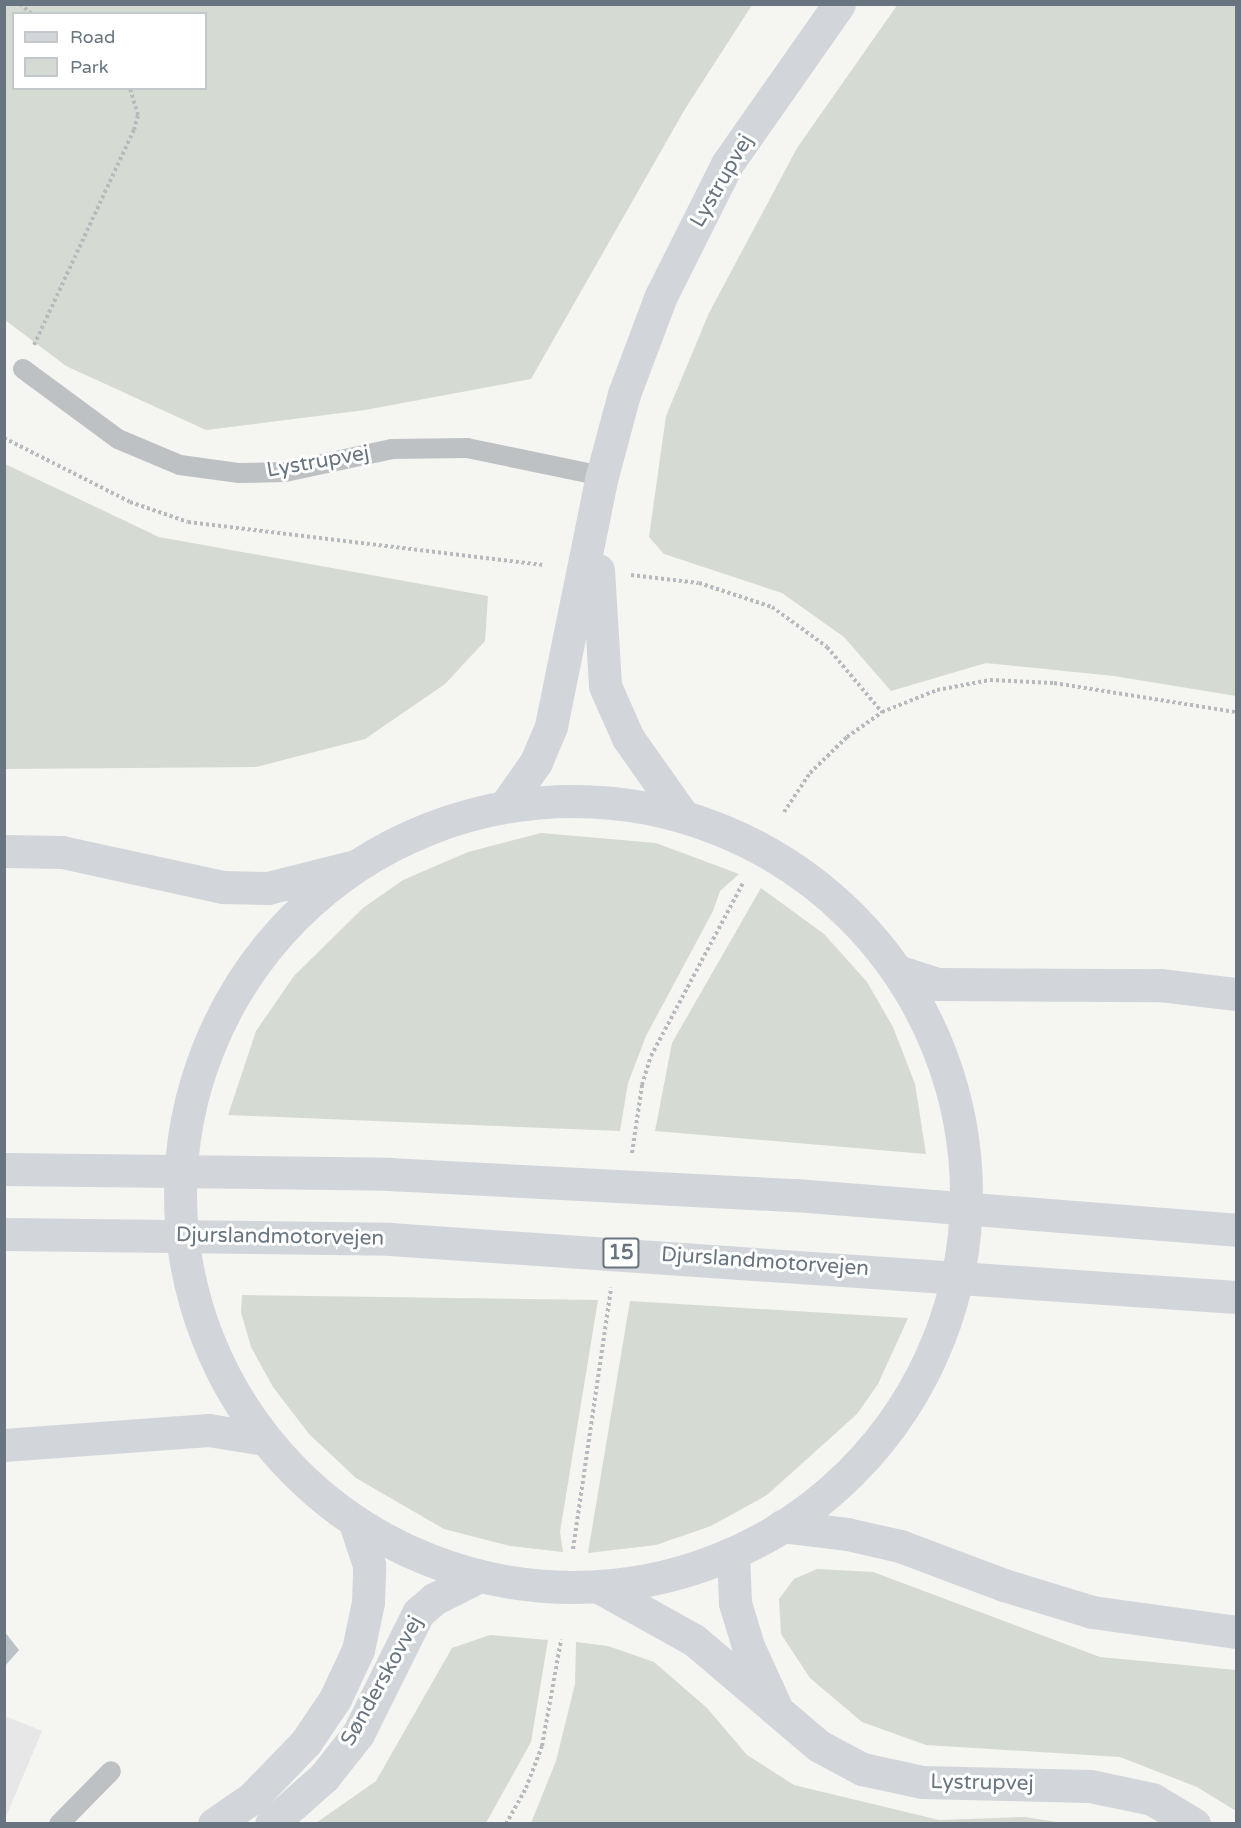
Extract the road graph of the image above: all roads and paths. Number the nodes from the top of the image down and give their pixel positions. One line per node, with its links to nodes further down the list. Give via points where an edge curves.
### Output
1 (840, 4): 5 (main road, Lystrupvej, via 717,185 660,298 624,394)
2 (131, 90): 3 (path, via 138,116 134,130)
3 (23, 369): 5 (lane, Lystrupvej, via 118,439 180,465 239,473 285,472 392,449 467,448)
4 (4, 438): 6 (path, via 130,502 188,522)
5 (600, 491): 10 (main road, Lystrupvej, via 551,726 536,762); 12 (main road, Lystrupvej, via 598,618 605,687 628,738)
6 (542, 565)
7 (625, 574): 8 (path, via 699,583 772,607 827,647)
8 (882, 712): 9 (path, via 937,690 990,680 1054,683); 11 (path, via 829,752)
9 (1236, 712)
10 (505, 806): 12 (main road, via 565,800 624,804); 14 (main road, via 452,819 402,839)
11 (784, 812)
12 (683, 816): 16 (main road, via 746,840 803,875 855,919)
13 (4, 851): 14 (main road, via 62,852 223,887 268,888)
14 (354, 866): 24 (main road, via 309,902 269,944 235,992 209,1044 196,1088 184,1180 191,1273 218,1362)
15 (743, 883): 18 (path, via 669,1018)
16 (897, 971): 17 (main road, via 937,984 1160,985); 27 (main road, via 924,1016 948,1078 964,1171 960,1253 947,1310 909,1396 882,1438 853,1472 820,1501)
17 (1236, 994)
18 (642, 1085)
19 (4, 1169): 20 (main road, via 389,1174 795,1196)
20 (1236, 1230)
21 (4, 1234): 22 (main road, Djurslandmotorvejen / 15, via 390,1239)
22 (1236, 1297)
23 (602, 1349): 28 (path)
24 (265, 1438): 25 (main road, via 208,1430); 26 (main road, via 322,1498)
25 (4, 1445)
26 (355, 1523): 30 (main road, via 394,1546); 37 (main road, Sønderskovvej, via 369,1565 368,1602 358,1650 340,1689 306,1742 252,1798)
27 (782, 1526): 29 (main road); 32 (main road, via 900,1546 1004,1586 1092,1612)
28 (573, 1549)
29 (734, 1553): 31 (main road, via 690,1571 645,1582); 34 (main road, Lystrupvej, via 735,1603)
30 (478, 1577): 31 (main road, via 558,1588); 38 (main road, Sønderskovvej, via 441,1594 418,1613 358,1734 324,1776)
31 (599, 1587): 34 (main road, Lystrupvej, via 694,1640)
32 (1236, 1632)
33 (561, 1640): 39 (path, via 540,1753)
34 (780, 1715): 40 (main road, Lystrupvej, via 819,1746 862,1769 922,1782 1090,1786 1152,1799)
35 (111, 1771): 36 (lane)
36 (59, 1824)
37 (214, 1824)
38 (271, 1824)
39 (506, 1824)
40 (1194, 1824)

